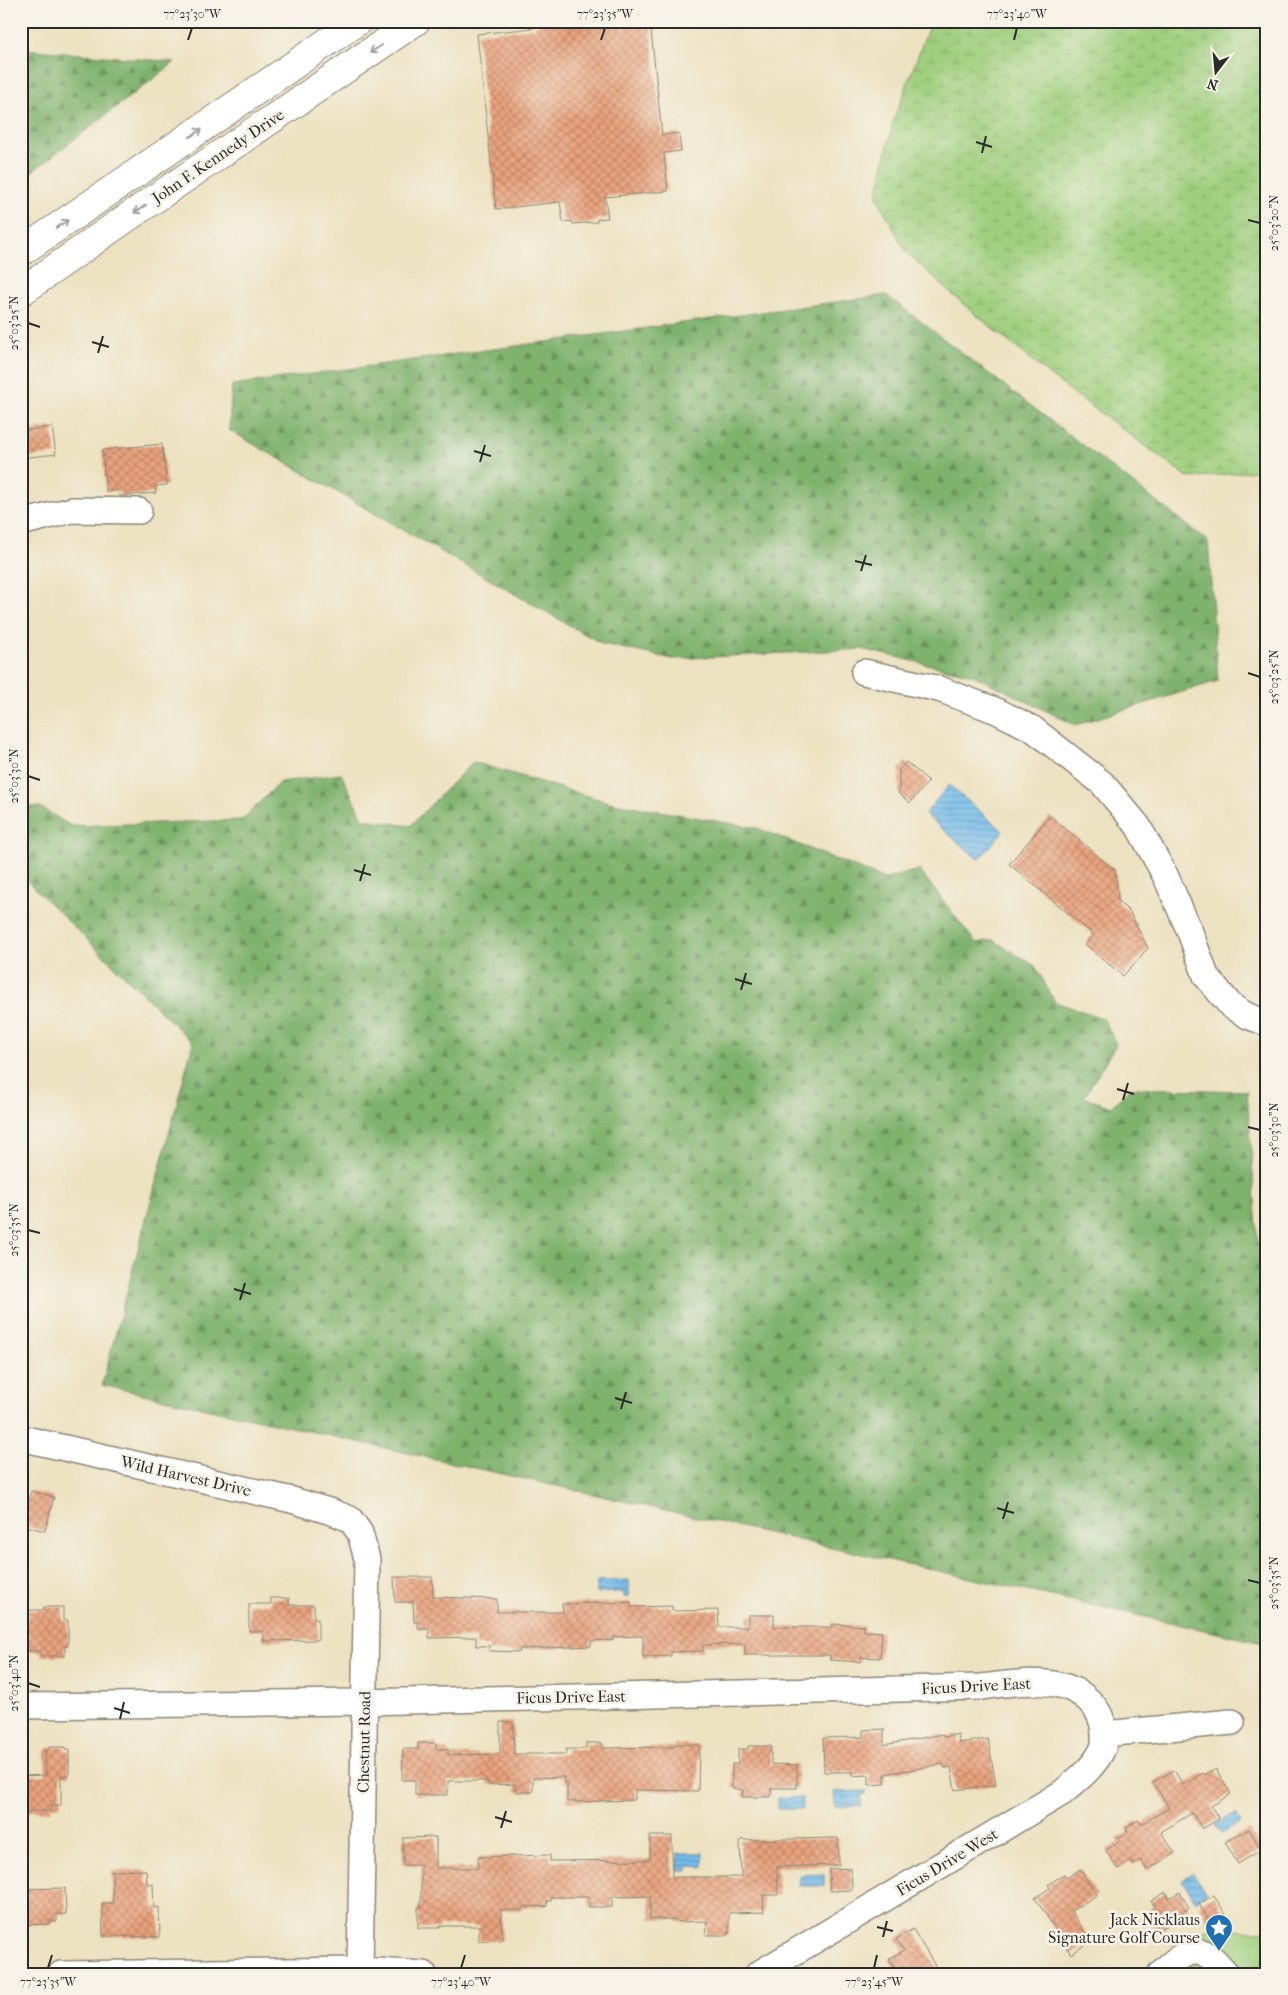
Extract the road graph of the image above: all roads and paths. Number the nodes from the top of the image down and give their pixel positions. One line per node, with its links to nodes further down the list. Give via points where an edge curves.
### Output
1 (358, 21): 3 (highway, John F. Kennedy Drive, one-way to 1)
2 (416, 21): 4 (highway, John F. Kennedy Drive, one-way to 4)
3 (21, 252)
4 (21, 292)
5 (139, 511): 6 (street, via 72,510)
6 (21, 523)
7 (864, 672): 8 (street, via 939,689 997,711 1033,729 1102,783 1138,826 1166,877 1206,976 1231,1006)
8 (1260, 1016)
9 (21, 1438): 10 (street, Wild Harvest Drive, via 292,1500)
10 (350, 1519): 11 (street, Chestnut Road, via 360,1533 367,1559)
11 (364, 1702): 12 (street, Ficus Drive East); 14 (street, Ficus Drive East, via 981,1687 1026,1682 1055,1684 1076,1691 1094,1705); 15 (street, Chestnut Road)
12 (21, 1706)
13 (1232, 1722): 14 (street)
14 (1104, 1729): 18 (street, Ficus Drive West, via 1104,1747 1090,1768 1062,1794)
15 (360, 1970): 16 (street); 17 (street)
16 (61, 1974)
17 (424, 1974)
18 (758, 1974)
19 (1160, 1974): 20 (street, via 1174,1961 1192,1952 1203,1952)
20 (1227, 1974)

